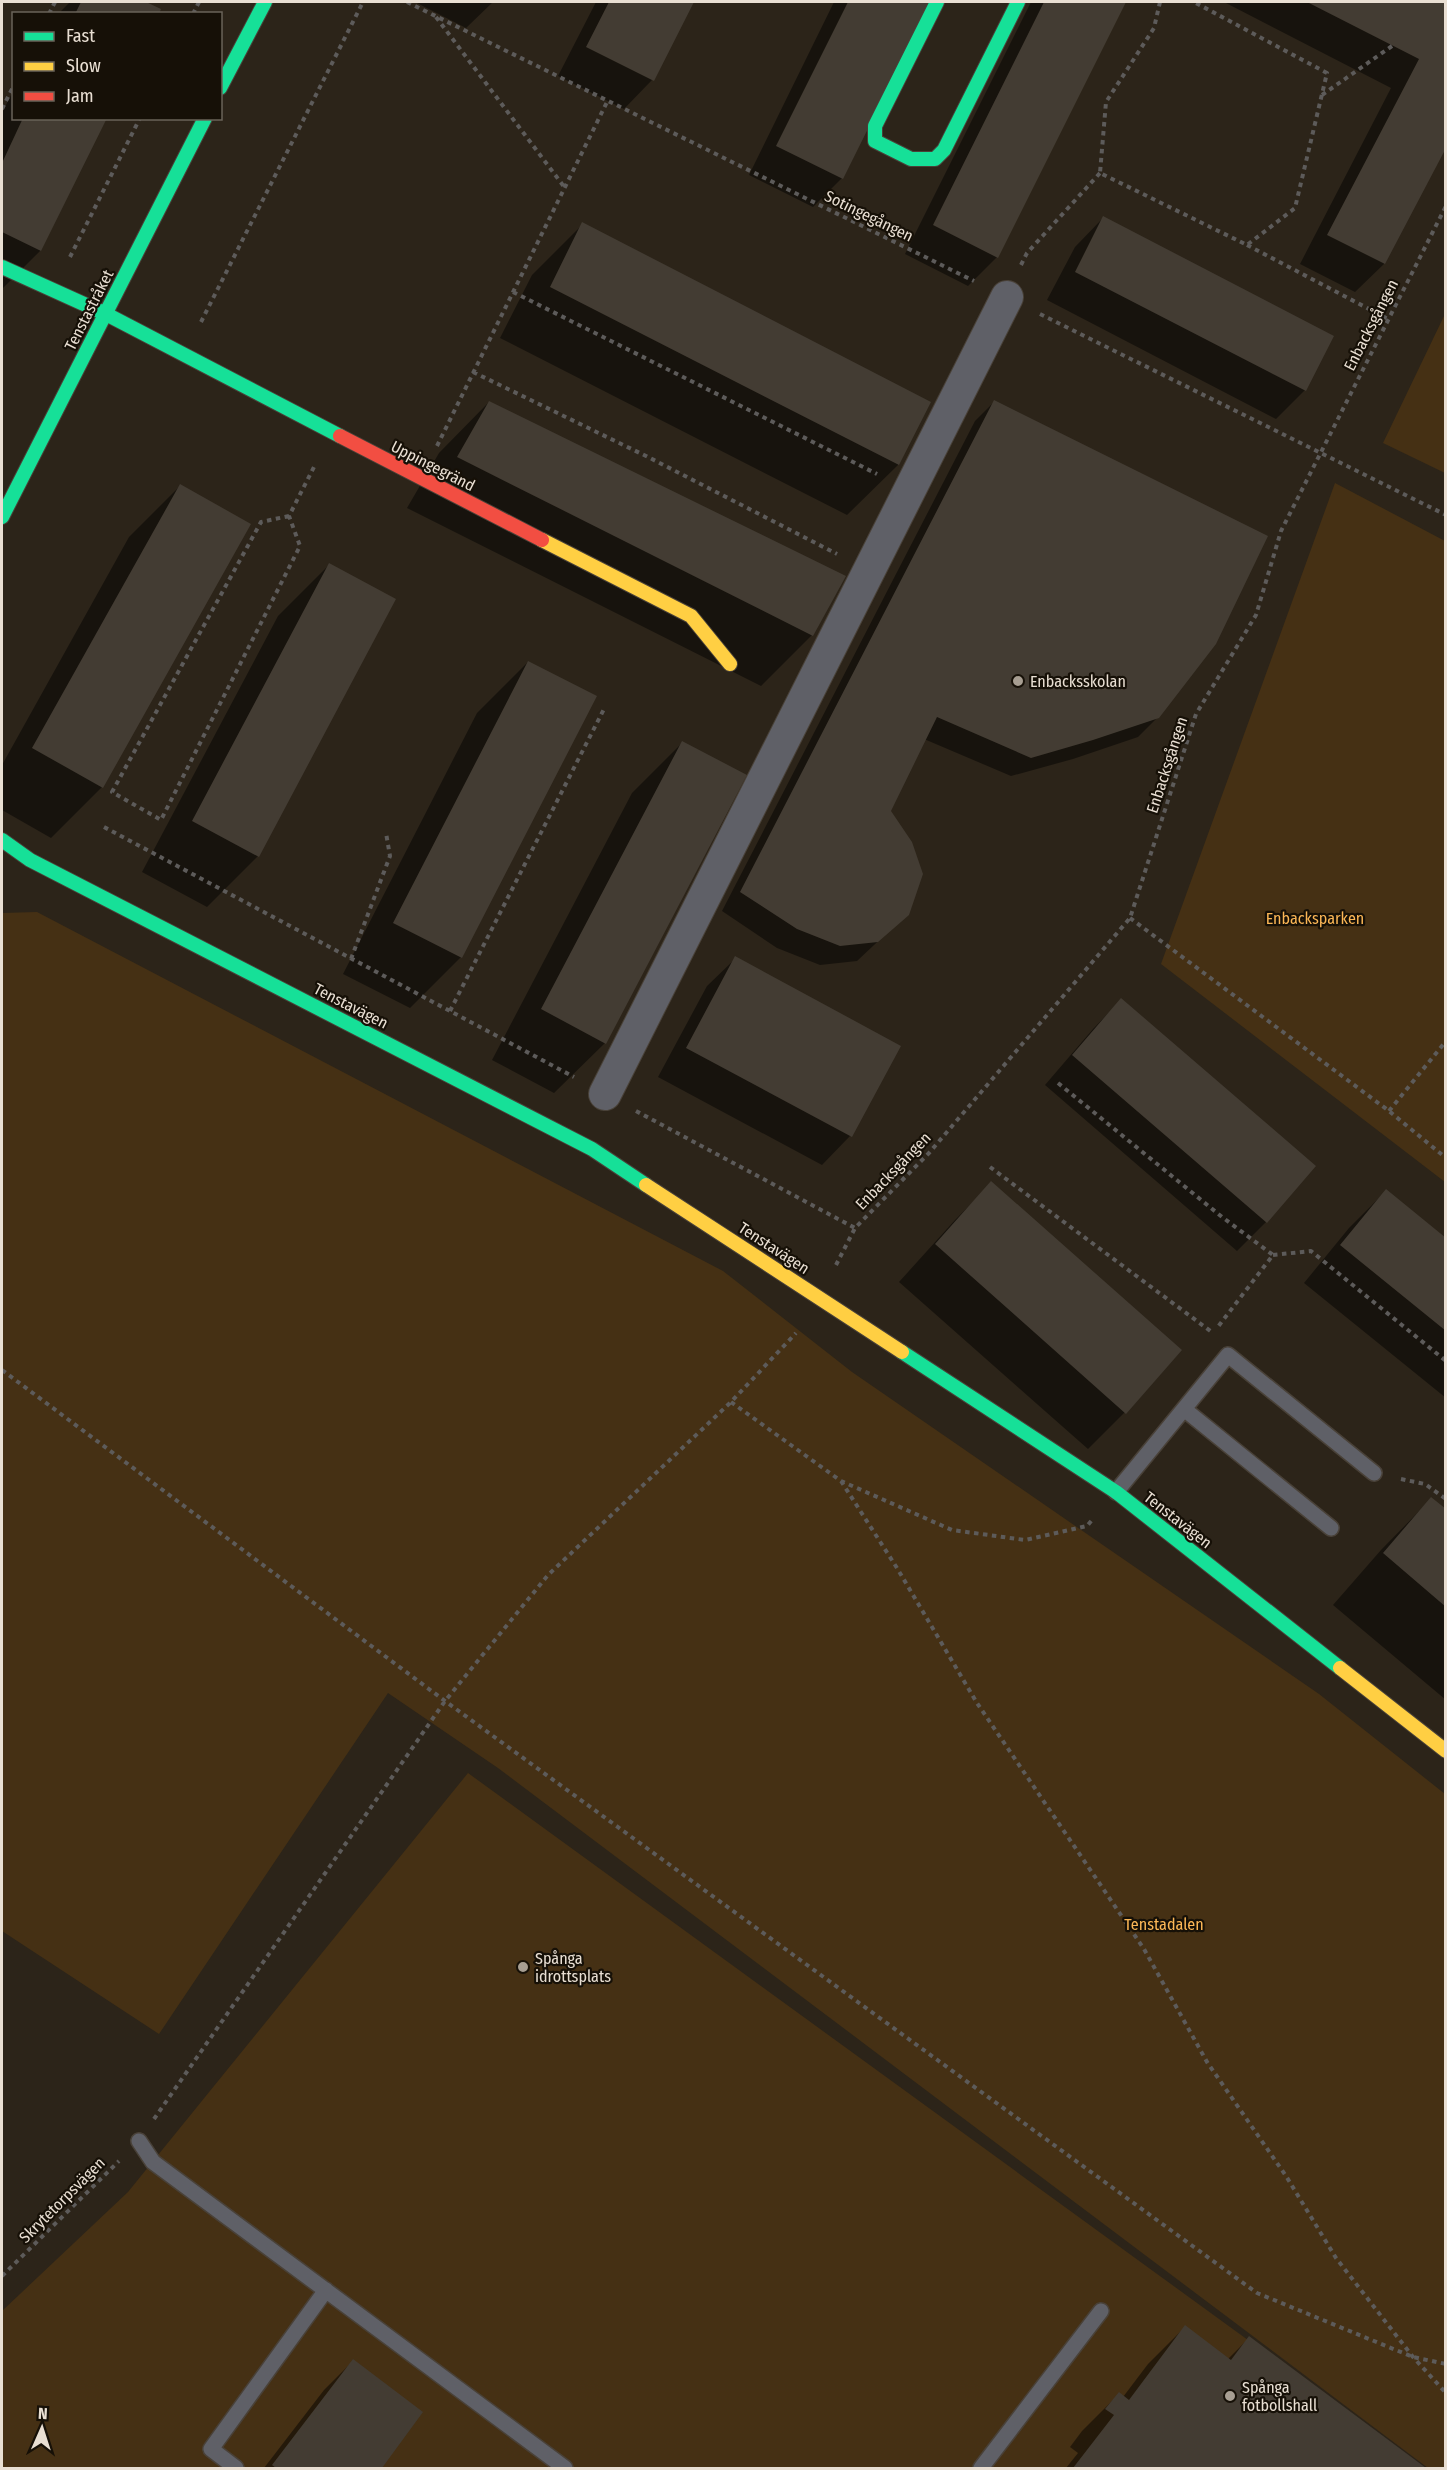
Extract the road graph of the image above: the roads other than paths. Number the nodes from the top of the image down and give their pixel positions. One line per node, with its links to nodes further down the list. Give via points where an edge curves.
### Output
1 (265, 2): 4 (street)
2 (938, 2): 3 (street, via 875,126 875,141 911,159 935,159 944,150)
3 (1018, 2)
4 (222, 84)
5 (204, 120): 8 (street, Tenstastråket)
6 (2, 267): 8 (street, Uppingegränd)
7 (1007, 297): 14 (street)
8 (106, 314): 9 (street, Tenstastråket); 10 (street, Uppingegränd, via 691,616)
9 (2, 516)
10 (730, 664)
11 (2, 840): 13 (street, Tenstavägen)
12 (2, 860): 13 (street, Tenstavägen)
13 (30, 860): 17 (street, Tenstavägen, via 592,1149)
14 (605, 1094)
15 (1184, 1409): 16 (lane, via 1228,1355); 17 (lane); 18 (lane)
16 (1374, 1473)
17 (1116, 1492): 19 (street, Tenstavägen)
18 (1331, 1528)
19 (1446, 1751)
20 (139, 2141): 21 (lane, via 153,2162)
21 (326, 2290): 23 (lane, via 211,2449); 24 (lane)
22 (1101, 2311): 25 (lane)
23 (236, 2469)
24 (565, 2469)
25 (981, 2469)

